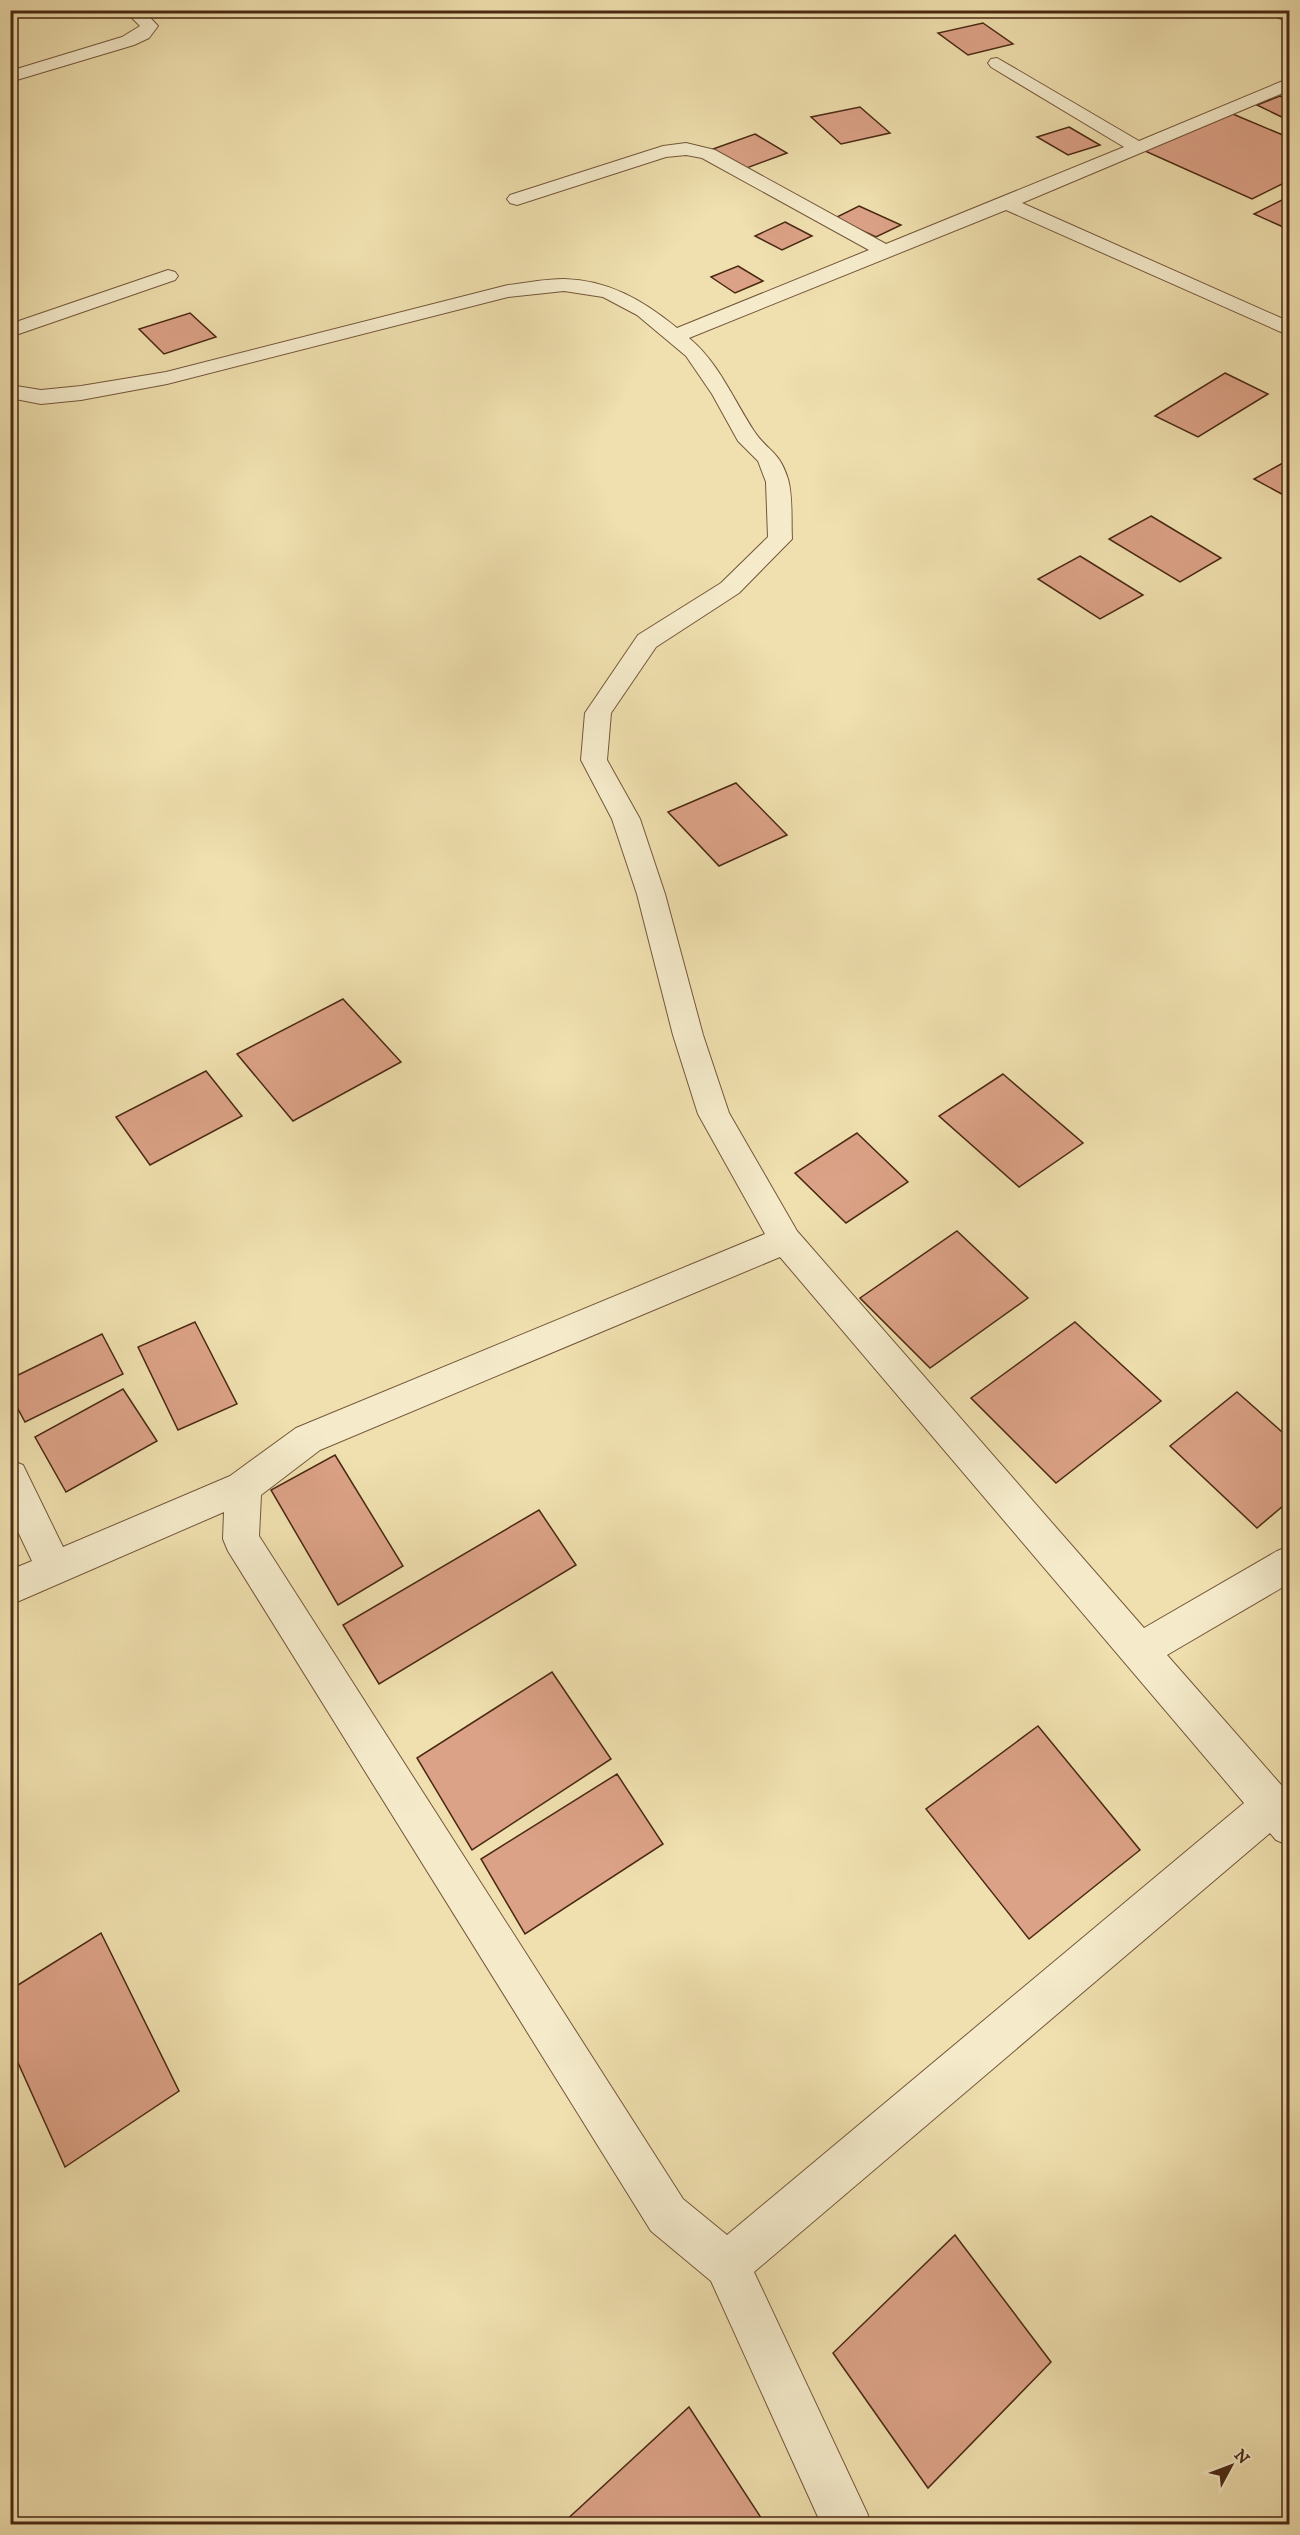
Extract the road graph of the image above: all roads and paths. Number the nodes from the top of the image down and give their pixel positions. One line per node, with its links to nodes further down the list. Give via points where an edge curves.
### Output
1 (132, 10): 5 (street, via 150,26 142,34)
2 (1274, 10): 3 (street)
3 (1290, 17)
4 (997, 63): 7 (street)
5 (10, 78)
6 (1290, 83): 7 (street)
7 (1138, 148): 9 (street)
8 (517, 199): 10 (street, via 663,152 686,149 708,154)
9 (1007, 203): 10 (street); 12 (street)
10 (885, 251): 14 (street)
11 (168, 276): 13 (street)
12 (1290, 330)
13 (10, 331)
14 (674, 336): 15 (street, via 644,311 609,292 564,285 508,291 166,378 41,397); 16 (street, via 693,352 746,436 769,459 777,482 780,539 730,588 647,641 598,713 594,760 626,819 714,1114)
15 (10, 391)
16 (785, 1240): 18 (street, via 308,1438); 22 (street)
17 (10, 1476): 20 (street)
18 (243, 1487): 20 (street); 24 (street, via 241,1539 667,2215)
19 (1290, 1563): 22 (street)
20 (55, 1569): 21 (street)
21 (10, 1588)
22 (1139, 1652): 23 (street)
23 (1280, 1816): 24 (street)
24 (727, 2265): 25 (street, via 843,2515)
25 (843, 2524)

